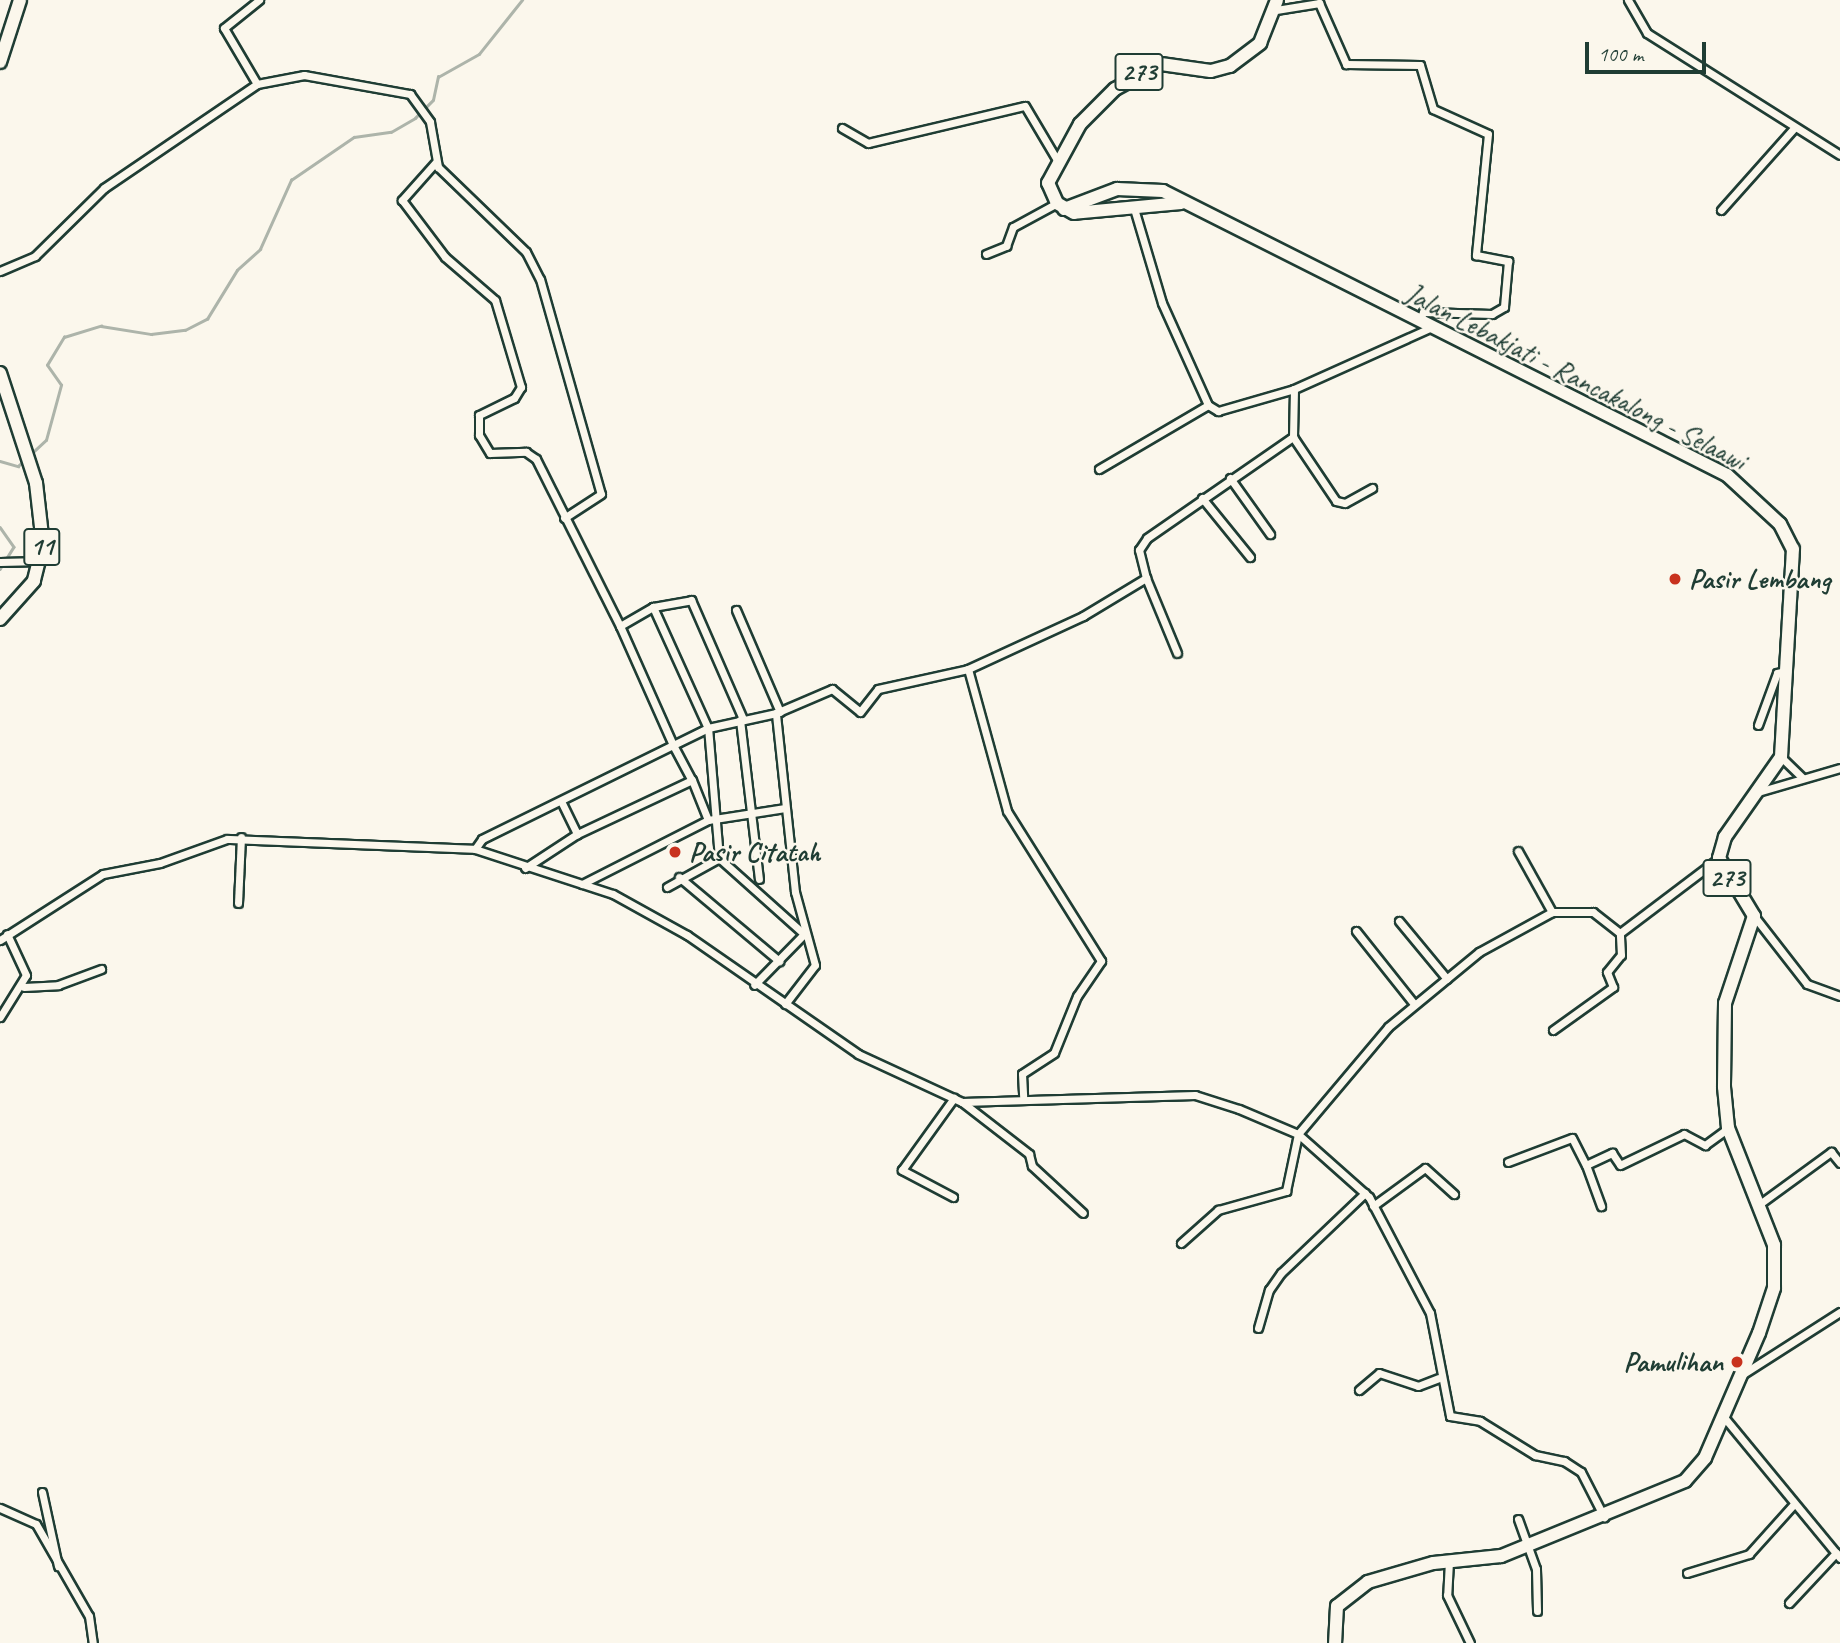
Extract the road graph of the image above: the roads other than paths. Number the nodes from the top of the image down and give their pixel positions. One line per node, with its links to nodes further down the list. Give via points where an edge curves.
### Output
1 (20, 0): 5 (main road)
2 (259, 0): 6 (street, via 224,28)
3 (1628, 0): 8 (street, via 1647,33)
4 (1276, 5): 10 (main road, 273, via 1260,43 1230,66 1211,71 1161,64 1129,79 1090,113); 18 (street, via 1319,3 1346,64 1420,65 1433,109 1488,134 1476,255 1508,261 1504,307 1482,315 1423,312)
5 (0, 61)
6 (257, 83): 11 (street, via 304,75 393,88 423,112); 17 (street, via 104,188 36,256)
7 (842, 128): 10 (street, via 864,144 881,142 1025,106)
8 (1794, 128): 9 (street); 15 (street)
9 (1840, 155)
10 (1057, 160): 14 (main road, 273, via 1048,183)
11 (435, 163): 28 (street, via 526,252 540,279 601,494); 28 (street, via 402,200 445,257 495,299 521,387 514,398 479,415 479,435 490,453 532,455)
12 (1182, 203): 13 (main road, Jalan Lebakjati - Rancakalong - Selaawi); 14 (main road, Jalan Lebakjati - Rancakalong - Selaawi, via 1135,187); 18 (main road, Jalan Lebakjati - Rancakalong - Selaawi)
13 (1133, 205): 14 (main road, Jalan Lebakjati - Rancakalong - Selaawi, via 1082,213); 22 (street, via 1162,303)
14 (1060, 206): 16 (street, via 1013,227 1006,246)
15 (1721, 210)
16 (986, 254)
17 (0, 271)
18 (1420, 320): 19 (main road, Jalan Lebakjati - Rancakalong - Selaawi)
19 (1432, 326): 21 (street); 40 (main road, Jalan Lebakjati - Rancakalong - Selaawi, via 1727,475 1780,524 1794,557)
20 (0, 373): 31 (main road, 11, via 41,505)
21 (1294, 389): 22 (street, via 1218,411); 23 (street)
22 (1208, 405): 24 (street)
23 (1293, 438): 25 (street); 26 (street, via 1336,501 1345,503)
24 (1099, 470)
25 (1230, 478): 27 (street); 29 (street)
26 (1372, 488)
27 (1202, 498): 30 (street); 33 (street, via 1142,544)
28 (564, 518): 37 (street)
29 (1270, 534)
30 (1250, 557)
31 (41, 561): 32 (street); 36 (main road, 11, via 28,590)
32 (1, 562)
33 (1146, 578): 38 (street); 39 (street, via 1083,616)
34 (653, 607): 37 (street); 42 (street, via 691,600); 44 (street)
35 (736, 610): 41 (street)
36 (0, 619)
37 (620, 626): 45 (street)
38 (1177, 653)
39 (968, 669): 41 (street, via 878,689 860,712 832,688); 85 (street, via 1007,811 1101,961 1077,996 1054,1053 1022,1074)
40 (1785, 671): 43 (street, via 1777,673); 46 (main road, Jalan Lebakjati - Rancakalong - Selaawi)
41 (778, 713): 42 (street); 52 (street)
42 (741, 720): 44 (street); 53 (street)
43 (1758, 725)
44 (708, 727): 45 (street); 54 (street)
45 (673, 745): 49 (street); 51 (street)
46 (1781, 757): 48 (street); 50 (main road, 273)
47 (1840, 768): 48 (street)
48 (1803, 777): 50 (street)
49 (692, 780): 54 (street); 55 (street)
50 (1757, 793): 60 (main road, 273, via 1721,843)
51 (561, 802): 55 (street); 57 (street, via 482,839)
52 (785, 808): 53 (street); 73 (street)
53 (748, 813): 54 (street); 63 (street)
54 (712, 819): 59 (street); 64 (street)
55 (577, 834): 61 (street)
56 (241, 837): 57 (street); 66 (street); 72 (street, via 150,866 110,871)
57 (475, 849): 61 (street)
58 (1518, 851): 67 (street)
59 (719, 858): 62 (street); 73 (street)
60 (1719, 858): 68 (main road, 273); 71 (street)
61 (525, 869): 64 (street)
62 (679, 877): 65 (street); 75 (street)
63 (759, 879)
64 (581, 884): 78 (street, via 687,935)
65 (667, 887)
66 (238, 903)
67 (1552, 912): 71 (street, via 1593,912); 77 (street, via 1519,926)
68 (1754, 916): 80 (street, via 1807,984); 88 (main road, 273, via 1724,1010)
69 (1399, 921): 77 (street)
70 (1356, 931): 82 (street)
71 (1620, 933): 84 (street, via 1620,955 1607,972 1612,987)
72 (8, 934): 74 (street); 79 (street, via 26,975)
73 (804, 934): 75 (street); 81 (street, via 814,972)
74 (0, 940)
75 (779, 961): 78 (street)
76 (100, 969): 79 (street, via 58,985)
77 (1447, 979): 82 (street)
78 (754, 985): 81 (street)
79 (24, 987): 83 (street)
80 (1840, 996)
81 (785, 1004): 86 (street, via 858,1054)
82 (1413, 1004): 89 (street)
83 (0, 1017)
84 (1553, 1030)
85 (1023, 1096): 87 (street); 89 (street, via 1195,1095)
86 (954, 1098): 87 (street); 95 (street, via 902,1170)
87 (962, 1102): 99 (street, via 1029,1154 1030,1163)
88 (1728, 1128): 92 (street, via 1705,1145 1684,1134 1621,1164 1612,1153); 96 (main road, 273)
89 (1298, 1135): 93 (street); 100 (street, via 1286,1192 1218,1210)
90 (1508, 1162): 92 (street, via 1572,1138)
91 (1840, 1163): 96 (street, via 1831,1152)
92 (1586, 1165): 98 (street)
93 (1365, 1193): 97 (street); 102 (street, via 1281,1273 1269,1290)
94 (1454, 1194): 97 (street, via 1425,1168)
95 (953, 1197)
96 (1761, 1203): 103 (main road, 273, via 1774,1245 1774,1288)
97 (1373, 1206): 104 (street, via 1430,1313)
98 (1601, 1206)
99 (1083, 1213)
100 (1181, 1243)
101 (1840, 1312): 103 (street)
102 (1258, 1328)
103 (1740, 1376): 106 (main road, 273)
104 (1439, 1378): 105 (street, via 1418,1386 1379,1373); 110 (street, via 1450,1416 1480,1421 1535,1455 1564,1461 1581,1472)
105 (1359, 1390)
106 (1723, 1415): 108 (street); 110 (main road, 273, via 1705,1458 1685,1481)
107 (42, 1492): 115 (street, via 52,1514)
108 (1794, 1504): 113 (street); 116 (street, via 1749,1554)
109 (0, 1508): 115 (street, via 36,1524)
110 (1604, 1517): 112 (main road, 273)
111 (1518, 1519): 112 (street)
112 (1528, 1546): 114 (main road, 273, via 1490,1559); 118 (street, via 1538,1581)
113 (1838, 1555): 117 (street)
114 (1449, 1560): 120 (main road, 273, via 1353,1590 1333,1614); 121 (street, via 1447,1595)
115 (58, 1570): 119 (street, via 89,1616)
116 (1687, 1573)
117 (1789, 1603)
118 (1537, 1611)
119 (93, 1643)
120 (1335, 1643)
121 (1470, 1643)

